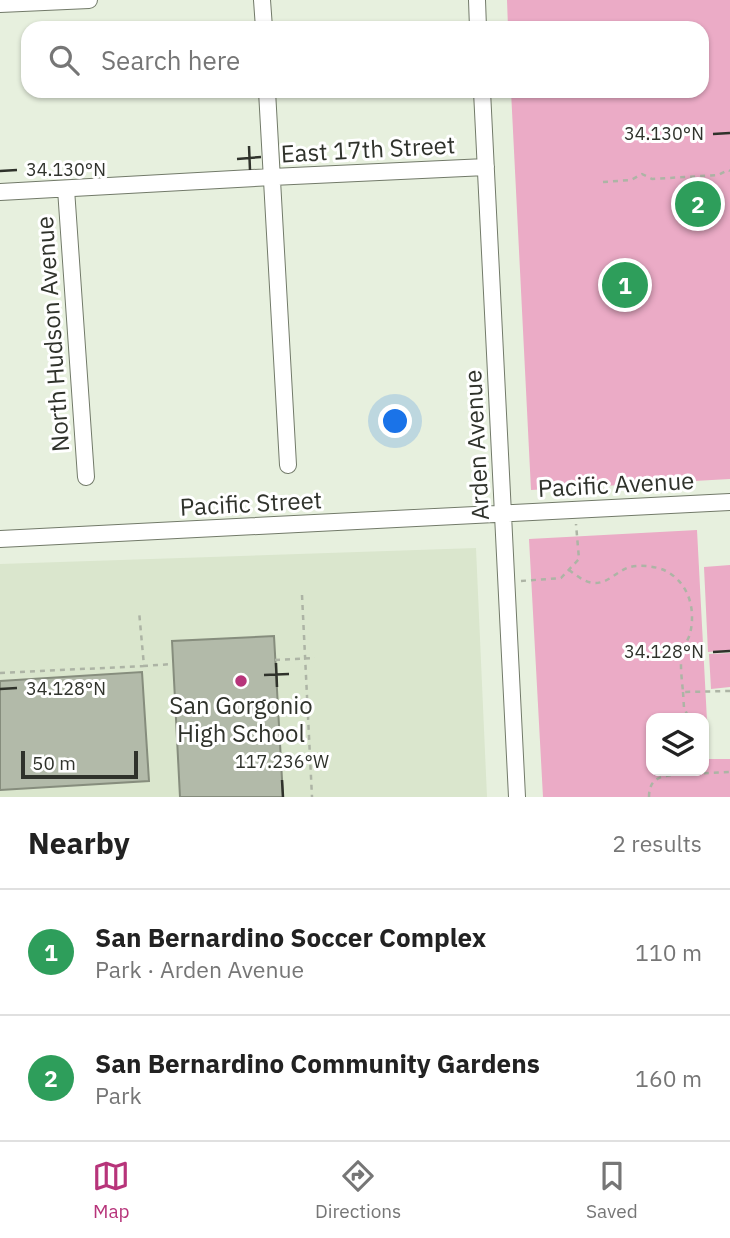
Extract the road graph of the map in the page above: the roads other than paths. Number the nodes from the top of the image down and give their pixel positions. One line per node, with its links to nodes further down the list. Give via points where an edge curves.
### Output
1 (89, 0): 4 (street)
2 (262, 0): 5 (street)
3 (477, 0): 6 (street)
4 (0, 4)
5 (264, 21)
6 (478, 21)
7 (267, 98): 10 (street)
8 (482, 98): 9 (street, Arden Avenue)
9 (486, 167): 10 (street, East 17th Street); 16 (street, Arden Avenue)
10 (272, 177): 11 (street, East 17th Street); 13 (street)
11 (66, 189): 12 (street, East 17th Street); 14 (street, North Hudson Avenue)
12 (0, 192)
13 (288, 465)
14 (86, 477)
15 (730, 502): 16 (street, Pacific Avenue)
16 (504, 514): 17 (street, Pacific Street); 18 (street, Arden Avenue)
17 (0, 540)
18 (517, 797)

